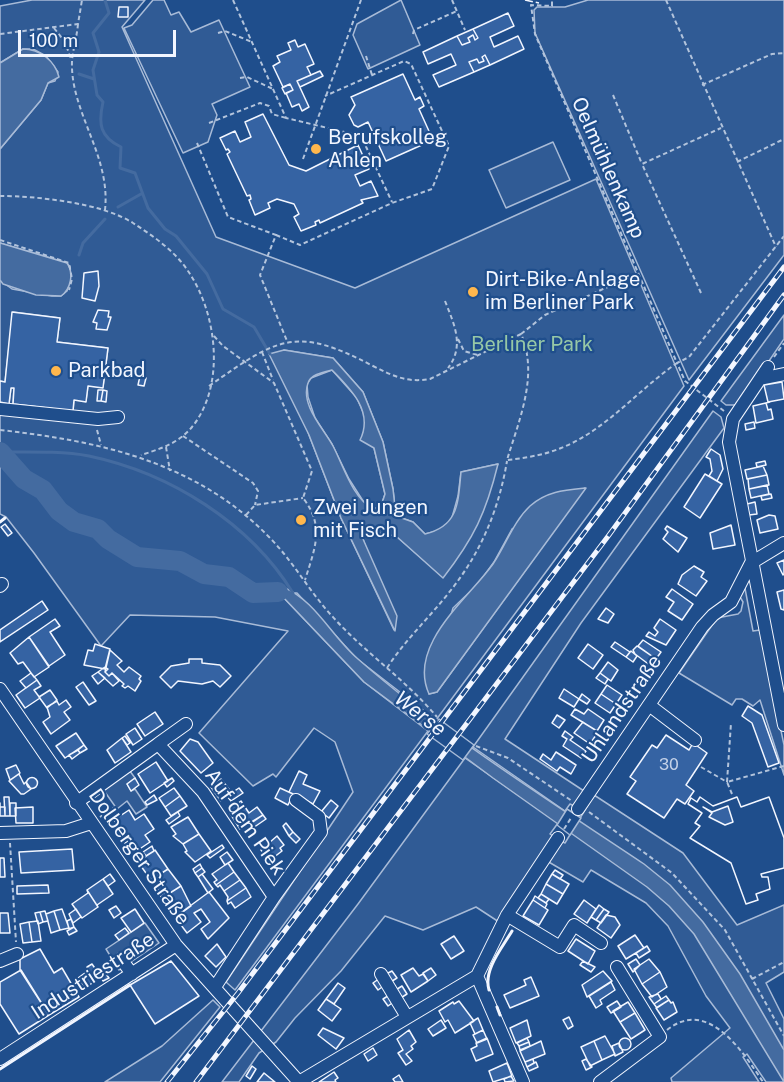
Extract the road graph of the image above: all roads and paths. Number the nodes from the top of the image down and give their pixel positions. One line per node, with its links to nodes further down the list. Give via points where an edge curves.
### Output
1 (82, 0): 8 (path)
2 (233, 0): 14 (path)
3 (361, 0): 23 (path)
4 (452, 0): 7 (path)
5 (552, 0): 40 (path, Oelmühlenkamp, via 552,6 531,5 534,34)
6 (666, 0): 20 (path)
7 (457, 11): 10 (path); 13 (path, via 414,30)
8 (78, 24): 9 (path); 17 (path)
9 (54, 28): 12 (path); 17 (path, via 65,42)
10 (465, 30)
11 (219, 33): 14 (path, via 225,31)
12 (0, 34)
13 (413, 34)
14 (252, 42): 21 (path)
15 (784, 53): 20 (path, via 772,54)
16 (366, 56): 18 (path)
17 (72, 62): 35 (path, via 84,117 105,177)
18 (372, 75): 23 (path); 34 (path, via 404,61 411,64 449,146 432,189)
19 (240, 78): 21 (path, via 247,77)
20 (702, 85): 27 (path)
21 (273, 89): 24 (path)
22 (613, 95): 32 (path)
23 (325, 96): 26 (path)
24 (286, 118): 25 (path, via 272,114 269,106 260,103); 26 (path)
25 (209, 123)
26 (314, 125): 30 (path); 34 (path, via 361,136)
27 (721, 128): 31 (path); 32 (path)
28 (784, 139): 31 (path)
29 (196, 143): 36 (path, via 228,217)
30 (303, 159)
31 (737, 162): 39 (path)
32 (642, 164): 42 (path)
33 (0, 196): 35 (path)
34 (392, 203): 36 (path, via 300,245)
35 (105, 210): 45 (path, via 165,245 188,271)
36 (276, 235): 47 (path, via 260,275)
37 (784, 236): 39 (path)
38 (0, 240): 41 (path, via 69,263)
39 (776, 247): 52 (path, via 688,357)
40 (639, 273): 44 (path, via 545,315); 52 (path, Oelmühlenkamp)
41 (69, 290)
42 (701, 293)
43 (445, 301): 46 (path)
44 (521, 334): 50 (path); 68 (path, via 529,364 525,401)
45 (214, 336): 51 (path); 58 (path)
46 (458, 339): 50 (path, via 464,351); 54 (path, via 453,362)
47 (287, 341): 49 (path); 54 (path, via 324,344 399,379 415,382)
48 (784, 343): 53 (path)
49 (262, 352): 51 (path); 57 (path)
50 (478, 355): 54 (path)
51 (245, 361): 57 (path); 58 (path)
52 (677, 363): 62 (path, Oelmühlenkamp, via 686,381); 68 (path, via 594,429 563,448)
53 (768, 367): 56 (street)
54 (446, 370)
55 (784, 374): 56 (street)
56 (760, 379): 62 (street)
57 (274, 383): 70 (path, via 312,471)
58 (209, 386): 64 (path, via 193,426)
59 (0, 409): 61 (street)
60 (118, 417): 61 (street)
61 (98, 419): 65 (path)
62 (734, 419): 74 (street, via 729,442)
63 (0, 430): 65 (path, via 55,435)
64 (183, 435): 66 (path); 71 (path, via 253,483 258,491)
65 (101, 445): 67 (path)
66 (166, 447): 67 (path); 69 (path)
67 (140, 456): 69 (path)
68 (507, 460): 76 (path, via 501,494 473,558)
69 (170, 471): 72 (path, via 199,484)
70 (303, 498): 71 (path); 75 (path, via 317,522)
71 (255, 505): 72 (path)
72 (246, 515): 75 (path)
73 (784, 543): 74 (street)
74 (750, 563): 78 (street, Uhlandstraße, via 731,602 702,627); 82 (street)
75 (305, 580): 76 (path, via 332,615)
76 (387, 668): 79 (path)
77 (0, 689): 91 (street, Dolberger Straße)
78 (649, 705): 83 (street); 93 (street, Uhlandstraße)
79 (437, 717)
80 (731, 723): 88 (path)
81 (186, 724): 84 (street)
82 (784, 724)
83 (695, 740)
84 (159, 744): 91 (street); 97 (street, Auf dem Piek, via 203,792)
85 (476, 746): 93 (path, via 508,758)
86 (784, 766): 88 (path)
87 (701, 767): 88 (path)
88 (728, 782): 89 (path)
89 (732, 794)
90 (296, 800): 97 (street, via 319,817 321,832)
91 (76, 802): 94 (street, Dolberger Straße)
92 (115, 807): 94 (path)
93 (579, 807): 96 (path); 109 (path, via 672,873 725,930)
94 (91, 823): 95 (street, via 66,831); 100 (street, Dolberger Straße)
95 (5, 833): 101 (path)
96 (558, 838): 98 (street)
97 (274, 897): 110 (street, Auf dem Piek)
98 (507, 915): 99 (street, via 560,947 574,924); 108 (street)
99 (601, 943)
100 (176, 945): 106 (street, Industriestraße); 110 (street, Dolberger Straße)
101 (17, 954): 103 (street)
102 (121, 959): 106 (street)
103 (0, 961)
104 (784, 962): 109 (path)
105 (617, 967): 113 (street)
106 (132, 974): 114 (street, Industriestraße)
107 (381, 974): 111 (street)
108 (477, 976): 111 (street); 116 (street)
109 (752, 979): 112 (path)
110 (215, 987): 115 (street, Dolberger Straße)
111 (407, 1017): 115 (street)
112 (784, 1036)
113 (660, 1037): 117 (street); 118 (path, via 688,1021 706,1020 734,1041)
114 (0, 1059)
115 (299, 1082)
116 (523, 1082)
117 (600, 1082)
118 (763, 1082)

